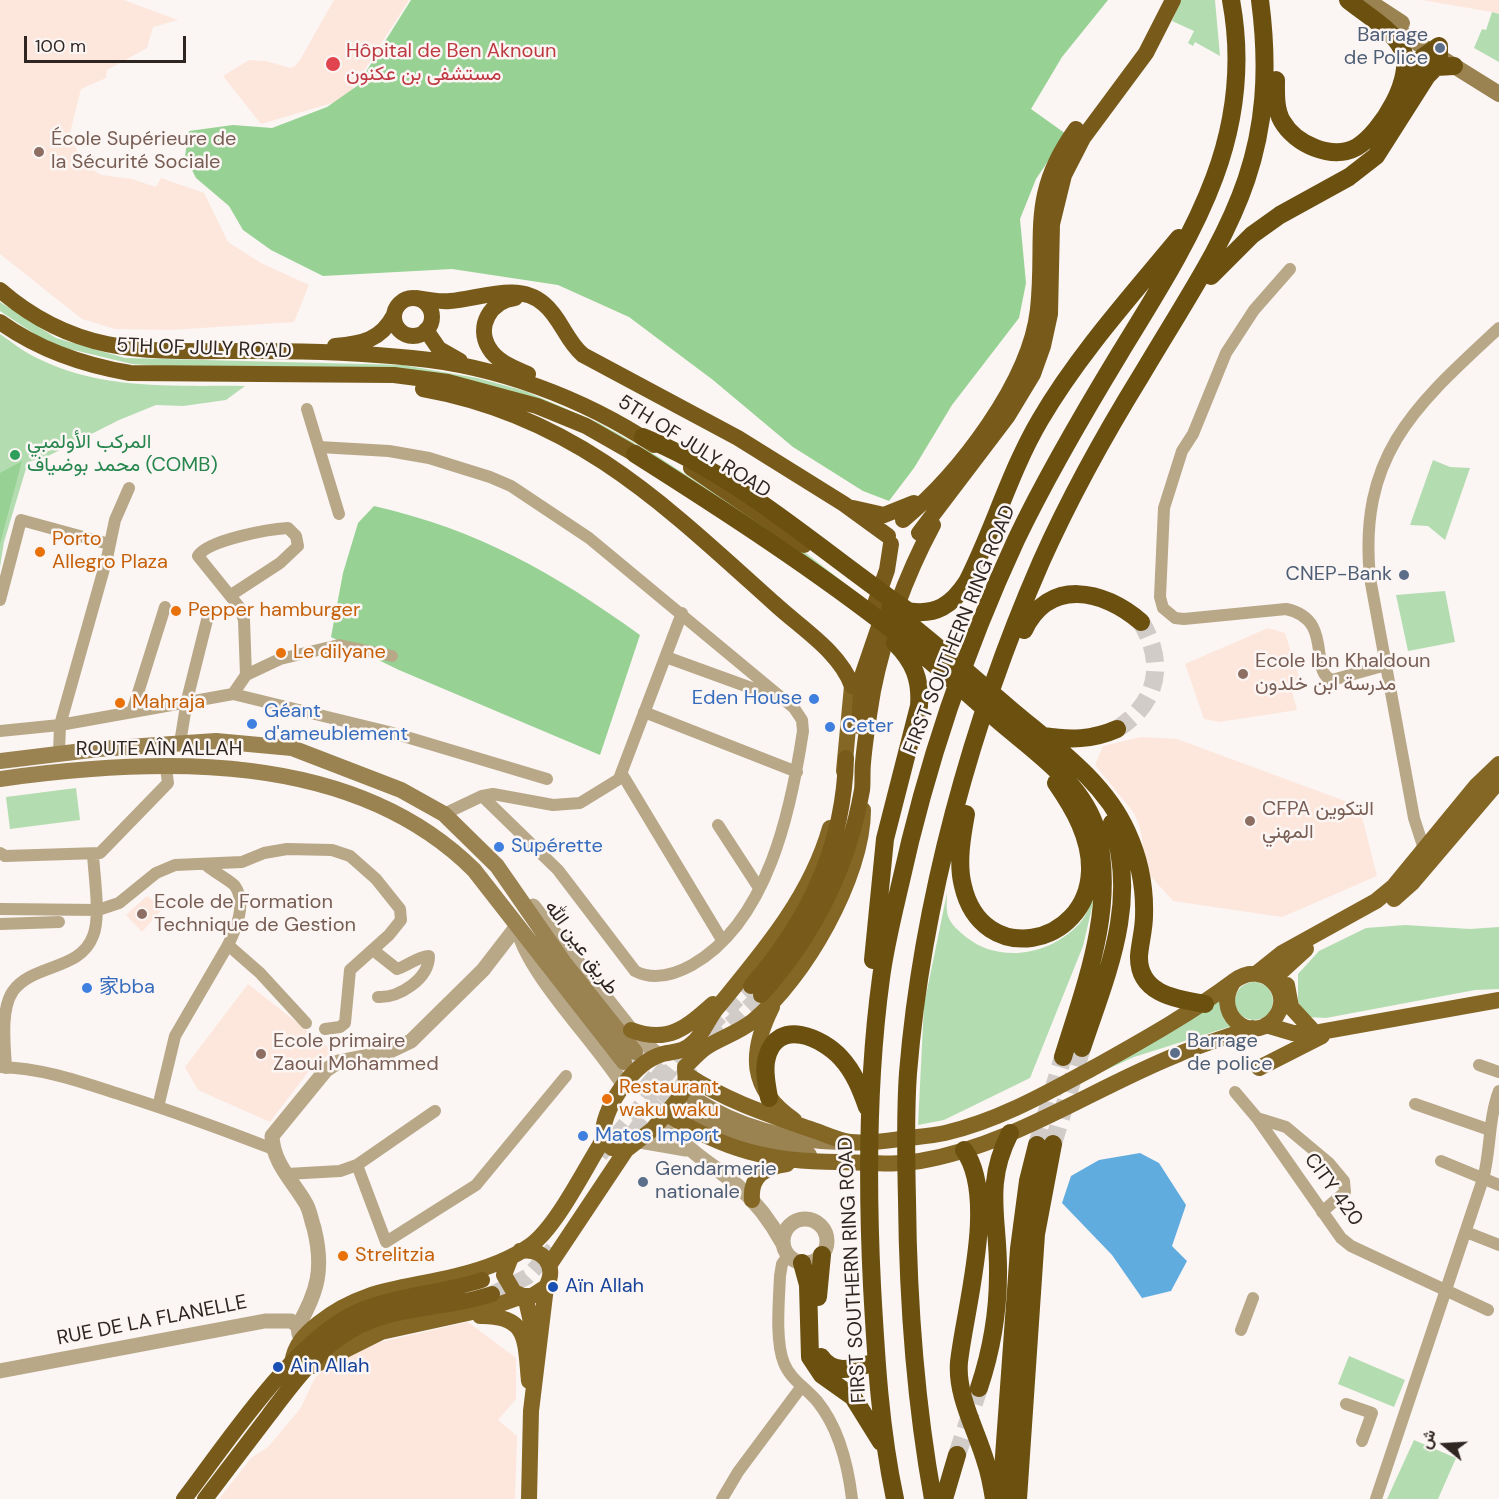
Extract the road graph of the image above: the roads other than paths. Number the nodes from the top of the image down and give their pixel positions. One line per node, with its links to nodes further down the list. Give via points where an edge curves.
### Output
1 (1163, 0): 31 (highway, via 1143,41 1071,136 1053,168 1042,204 1038,310 1027,357 1016,381)
2 (1173, 0): 31 (highway, via 1146,53 1069,162 1053,211 1050,315 1038,362 1007,417)
3 (1231, 0): 12 (highway, FIRST SOUTHERN RING ROAD, via 1237,54 1236,96 1222,159)
4 (1260, 0): 25 (highway, via 1266,57 1264,112 1243,194 1218,248)
5 (1265, 0): 11 (highway, via 1272,31 1278,111 1299,138 1327,151 1356,148)
6 (1348, 0): 8 (main road); 11 (highway, via 1402,47 1406,62)
7 (1366, 0): 8 (main road)
8 (1440, 55): 9 (main road); 10 (main road); 11 (highway)
9 (1499, 84)
10 (1499, 94)
11 (1404, 97): 25 (highway, via 1383,147 1363,168 1263,226 1228,257)
12 (1207, 201): 47 (highway, via 1114,317 1040,420 958,595 940,610); 109 (highway, FIRST SOUTHERN RING ROAD, via 1179,256 1058,456 995,590 946,716 912,827 881,977)
13 (1290, 269): 50 (street, via 1259,303 1226,353 1193,434 1182,451 1164,508 1162,608 1175,618 1184,619 1286,609 1298,612 1317,633 1325,678 1332,680)
14 (0, 290): 22 (highway, 5TH OF JULY ROAD, via 52,326 112,346 169,353)
15 (493, 295): 16 (highway, via 450,301); 17 (highway, via 521,293); 20 (highway, via 449,309)
16 (417, 298): 18 (highway, via 405,300); 20 (highway, via 431,310)
17 (542, 301): 27 (highway, via 509,299 493,308 484,326 489,349 508,365); 33 (highway, via 583,355 709,421)
18 (394, 315): 20 (highway, via 405,334 417,335); 22 (highway, via 384,332 367,341)
19 (0, 322): 24 (highway, 5TH OF JULY ROAD, via 55,353 116,370)
20 (429, 326): 23 (highway, via 439,349)
21 (1499, 328): 50 (street, via 1419,405 1384,460 1370,513 1368,556)
22 (263, 351): 23 (highway, 5TH OF JULY ROAD, via 406,357)
23 (475, 368): 27 (highway, 5TH OF JULY ROAD, via 541,388)
24 (315, 375): 30 (highway, 5TH OF JULY ROAD, via 394,375 465,385 550,411); 53 (highway, via 406,386 468,399 541,425 588,450 660,504 766,597 839,663)
25 (1140, 376): 51 (highway, via 1051,541)
26 (307, 409): 29 (street)
27 (591, 410): 28 (highway, 5TH OF JULY ROAD)
28 (643, 437): 40 (highway, via 698,463)
29 (319, 447): 34 (street); 44 (street, via 429,458 490,477 589,538)
30 (635, 454): 40 (highway, 5TH OF JULY ROAD)
31 (948, 485): 35 (highway); 36 (highway); 69 (highway, via 884,647)
32 (129, 488): 38 (street, via 114,520)
33 (844, 504): 35 (highway); 37 (highway)
34 (339, 514)
35 (895, 518): 36 (highway, via 915,525); 37 (highway)
36 (919, 533): 39 (highway)
37 (889, 540): 39 (highway, via 898,550); 53 (highway, via 887,570 859,651)
38 (109, 544): 42 (street, via 21,520); 59 (street)
39 (911, 549): 69 (highway, via 874,636 862,676)
40 (848, 587): 47 (highway, 5TH OF JULY ROAD); 47 (highway)
41 (231, 595): 41 (street, via 280,563 298,546 296,536 288,528 257,533 200,552 198,560); 52 (street, via 244,620)
42 (0, 600)
43 (165, 607): 57 (street)
44 (682, 613): 49 (street); 56 (street)
45 (207, 620): 55 (street)
46 (1140, 622): 51 (highway, via 1096,596 1070,595 1049,600 1032,615)
47 (903, 628): 62 (highway, 5TH OF JULY ROAD); 109 (highway, via 919,690 919,706 885,838 871,997)
48 (392, 656): 52 (street, via 339,645 280,660)
49 (666, 657): 56 (street); 58 (street)
50 (1386, 665): 80 (street, via 1414,818)
51 (1001, 668): 64 (highway)
52 (246, 675): 54 (street)
53 (852, 686): 66 (main road)
54 (233, 694): 55 (street); 75 (street, via 393,733)
55 (187, 700): 57 (street); 63 (street)
56 (782, 700): 71 (street, via 802,720)
57 (132, 712): 59 (street)
58 (644, 712): 71 (street); 73 (street)
59 (60, 725): 61 (street); 65 (street)
60 (1117, 729): 62 (highway, via 1094,738)
61 (0, 731)
62 (1034, 736): 64 (highway, via 1049,772 1075,813 1087,844 1090,869 1083,897 1067,921 1049,934 1012,940 996,934 980,921 962,885 962,834 974,775); 72 (highway, 5TH OF JULY ROAD); 112 (highway, via 1081,797 1099,845 1102,900 1097,943)
63 (180, 743): 65 (main road, ROUTE AÎN ALLAH); 78 (main road, ROUTE AÎN ALLAH, via 216,741 291,747 400,790)
64 (975, 744): 180 (highway, via 955,812 929,929 907,1085 907,1277 917,1405)
65 (59, 753): 67 (main road, ROUTE AÎN ALLAH)
66 (846, 758): 99 (highway, via 838,833 817,888)
67 (0, 761)
68 (1499, 764): 80 (main road)
69 (862, 765): 99 (highway, via 862,788 852,834 830,894 802,945)
70 (166, 768): 74 (main road, ROUTE AÎN ALLAH, via 102,768); 82 (street, via 168,783 100,853); 92 (main road, ROUTE AÎN ALLAH, via 214,767 284,775 373,803 445,843 474,870)
71 (797, 772): 87 (street, via 793,798)
72 (1083, 773): 102 (highway, via 1113,805 1134,847 1143,889 1139,959 1143,974 1160,994); 110 (highway, via 1103,802 1121,849 1123,904 1109,968)
73 (622, 774): 77 (street, via 580,803 566,806 504,794); 93 (street)
74 (0, 779)
75 (547, 779)
76 (1499, 781): 96 (main road, via 1395,898 1303,950)
77 (482, 796): 78 (street); 93 (street, via 558,870 635,971 667,976 698,962)
78 (444, 813): 85 (main road, ROUTE AÎN ALLAH)
79 (718, 825): 87 (street)
80 (1424, 849): 97 (main road, via 1376,901 1282,953)
81 (0, 853): 82 (street)
82 (93, 854): 89 (street)
83 (226, 863): 84 (street); 86 (street); 95 (street, via 287,849 332,850 350,856 400,909 401,920)
84 (205, 864): 86 (street); 89 (street, via 163,869 119,903)
85 (497, 866): 92 (main road, طريق عين الله, via 630,1057); 107 (street)
86 (235, 885): 94 (street, via 239,919)
87 (759, 888): 93 (street, via 745,913)
88 (0, 909): 89 (street)
89 (95, 910): 114 (street, via 94,935 78,957 32,974 12,992 4,1021)
90 (59, 922): 91 (street)
91 (0, 924)
92 (517, 926): 119 (street, via 520,941 534,965); 135 (street, via 483,970 411,1041 388,1052 338,1062 326,1070 272,1136)
93 (722, 940)
94 (228, 945): 103 (street); 124 (street, via 175,1036)
95 (373, 950): 100 (street, via 397,969 429,956 424,973 409,987); 105 (street, via 350,970 345,1023)
96 (1291, 961): 97 (main road); 108 (main road, via 1287,981 1292,1007)
97 (1265, 977): 98 (main road, via 1249,973); 104 (main road, via 1278,987 1281,1004 1273,1020)
98 (1234, 981): 102 (main road); 104 (main road, via 1226,1006 1235,1021)
99 (756, 991): 107 (main road, via 704,1012 670,1035 658,1037); 111 (main road, via 711,1015 694,1041); 116 (main road, via 753,1021 705,1048); 122 (main road, via 765,1020 757,1052 757,1073)
100 (378, 997)
101 (1499, 1000): 106 (main road)
102 (1205, 1004): 133 (main road, via 1038,1098 945,1133)
103 (306, 1023)
104 (1259, 1027): 108 (main road); 132 (main road, via 1179,1054)
105 (325, 1029)
106 (1344, 1029): 108 (main road); 115 (main road)
107 (632, 1030): 111 (street)
108 (1314, 1032)
109 (875, 1043): 126 (highway, FIRST SOUTHERN RING ROAD)
110 (1082, 1048)
111 (665, 1055): 116 (main road); 119 (main road, via 644,1064)
112 (1063, 1057)
113 (1479, 1065): 117 (street)
114 (3, 1067): 124 (street, via 62,1076)
115 (1259, 1068)
116 (686, 1071): 127 (main road, via 680,1097); 129 (main road, via 729,1100)
117 (1499, 1072)
118 (566, 1076): 141 (street, via 476,1185 386,1242)
119 (624, 1086): 131 (main road)
120 (1499, 1090): 130 (street)
121 (1235, 1092): 128 (street, CITY 420)
122 (769, 1098): 126 (highway, via 765,1064 771,1048 784,1036 802,1034 821,1042 841,1058 855,1079); 129 (main road)
123 (1415, 1104): 130 (street)
124 (158, 1107): 135 (street)
125 (435, 1111): 141 (street)
126 (869, 1114): 163 (highway, FIRST SOUTHERN RING ROAD, via 869,1228)
127 (666, 1115): 134 (main road); 136 (street); 139 (main road, via 726,1145)
128 (1257, 1118): 146 (street, CITY 420); 146 (street, via 1286,1127 1344,1181 1345,1192)
129 (802, 1126): 133 (main road)
130 (1490, 1130): 143 (street)
131 (603, 1131): 134 (main road, via 612,1148); 150 (main road, via 548,1227 532,1244); 154 (main road, via 531,1233)
132 (1010, 1133): 137 (main road); 168 (highway, via 993,1182 998,1242 996,1310)
133 (850, 1142): 140 (main road, via 826,1142 760,1129 690,1106 713,1127 754,1143)
134 (633, 1145): 136 (street); 153 (main road)
135 (273, 1149): 142 (street)
136 (686, 1149): 145 (street, via 729,1179)
137 (964, 1150): 140 (main road, via 882,1165); 182 (highway, via 977,1178 977,1235 959,1376)
138 (1441, 1161): 143 (street)
139 (798, 1162): 140 (main road); 145 (main road, via 771,1167 759,1175 752,1185)
140 (842, 1162)
141 (357, 1165): 142 (street, via 340,1171)
142 (287, 1174): 162 (street, via 307,1204 320,1253 320,1275)
143 (1483, 1179): 144 (street); 148 (street)
144 (1499, 1185)
145 (757, 1205): 147 (street); 151 (street)
146 (1322, 1212): 156 (street, CITY 420, via 1351,1246)
147 (796, 1221): 151 (street, via 784,1233); 152 (street, via 811,1220 824,1229 827,1245)
148 (1466, 1232): 149 (street); 156 (street)
149 (1499, 1245)
150 (515, 1254): 153 (main road, via 541,1253); 154 (main road); 157 (main road, via 504,1275 514,1292)
151 (791, 1254): 152 (street, via 813,1262); 167 (street, via 782,1264 780,1276 781,1353 786,1369); 172 (highway, via 808,1285 810,1357 822,1375 847,1390 859,1404)
152 (822, 1255): 163 (highway, via 818,1282 819,1354 827,1365 838,1369)
153 (550, 1264): 155 (main road, via 551,1276)
154 (487, 1280): 162 (main road, via 454,1277 378,1291); 164 (highway, via 458,1304 376,1318 333,1341)
155 (546, 1287): 157 (main road, via 540,1293); 166 (main road)
156 (1446, 1292): 159 (street, CITY 420); 185 (street)
157 (524, 1296): 160 (main road); 166 (main road, via 535,1333)
158 (1253, 1298): 161 (street)
159 (1488, 1310)
160 (446, 1317): 164 (main road, via 381,1332); 170 (main road, via 499,1316 515,1323 526,1348)
161 (1241, 1330)
162 (299, 1333): 164 (main road); 165 (street, RUE DE LA FLANELLE, via 291,1321 265,1321)
163 (876, 1362): 172 (highway, FIRST SOUTHERN RING ROAD)
164 (297, 1367): 174 (highway); 175 (highway)
165 (0, 1371)
166 (537, 1372): 170 (main road)
167 (802, 1386): 177 (street); 178 (street, via 832,1424 845,1460)
168 (979, 1388)
169 (1346, 1404): 171 (street, via 1372,1413)
170 (531, 1411): 176 (main road)
171 (1362, 1441)
172 (887, 1453): 179 (highway, FIRST SOUTHERN RING ROAD)
173 (957, 1455): 181 (highway)
174 (184, 1499)
175 (205, 1499)
176 (529, 1499)
177 (722, 1499)
178 (852, 1499)
179 (895, 1499)
180 (933, 1499)
181 (944, 1499)
182 (994, 1499)
183 (1001, 1499): 184 (highway, via 1019,1249 1028,1181 1045,1144)
184 (1018, 1499)
185 (1376, 1499)

